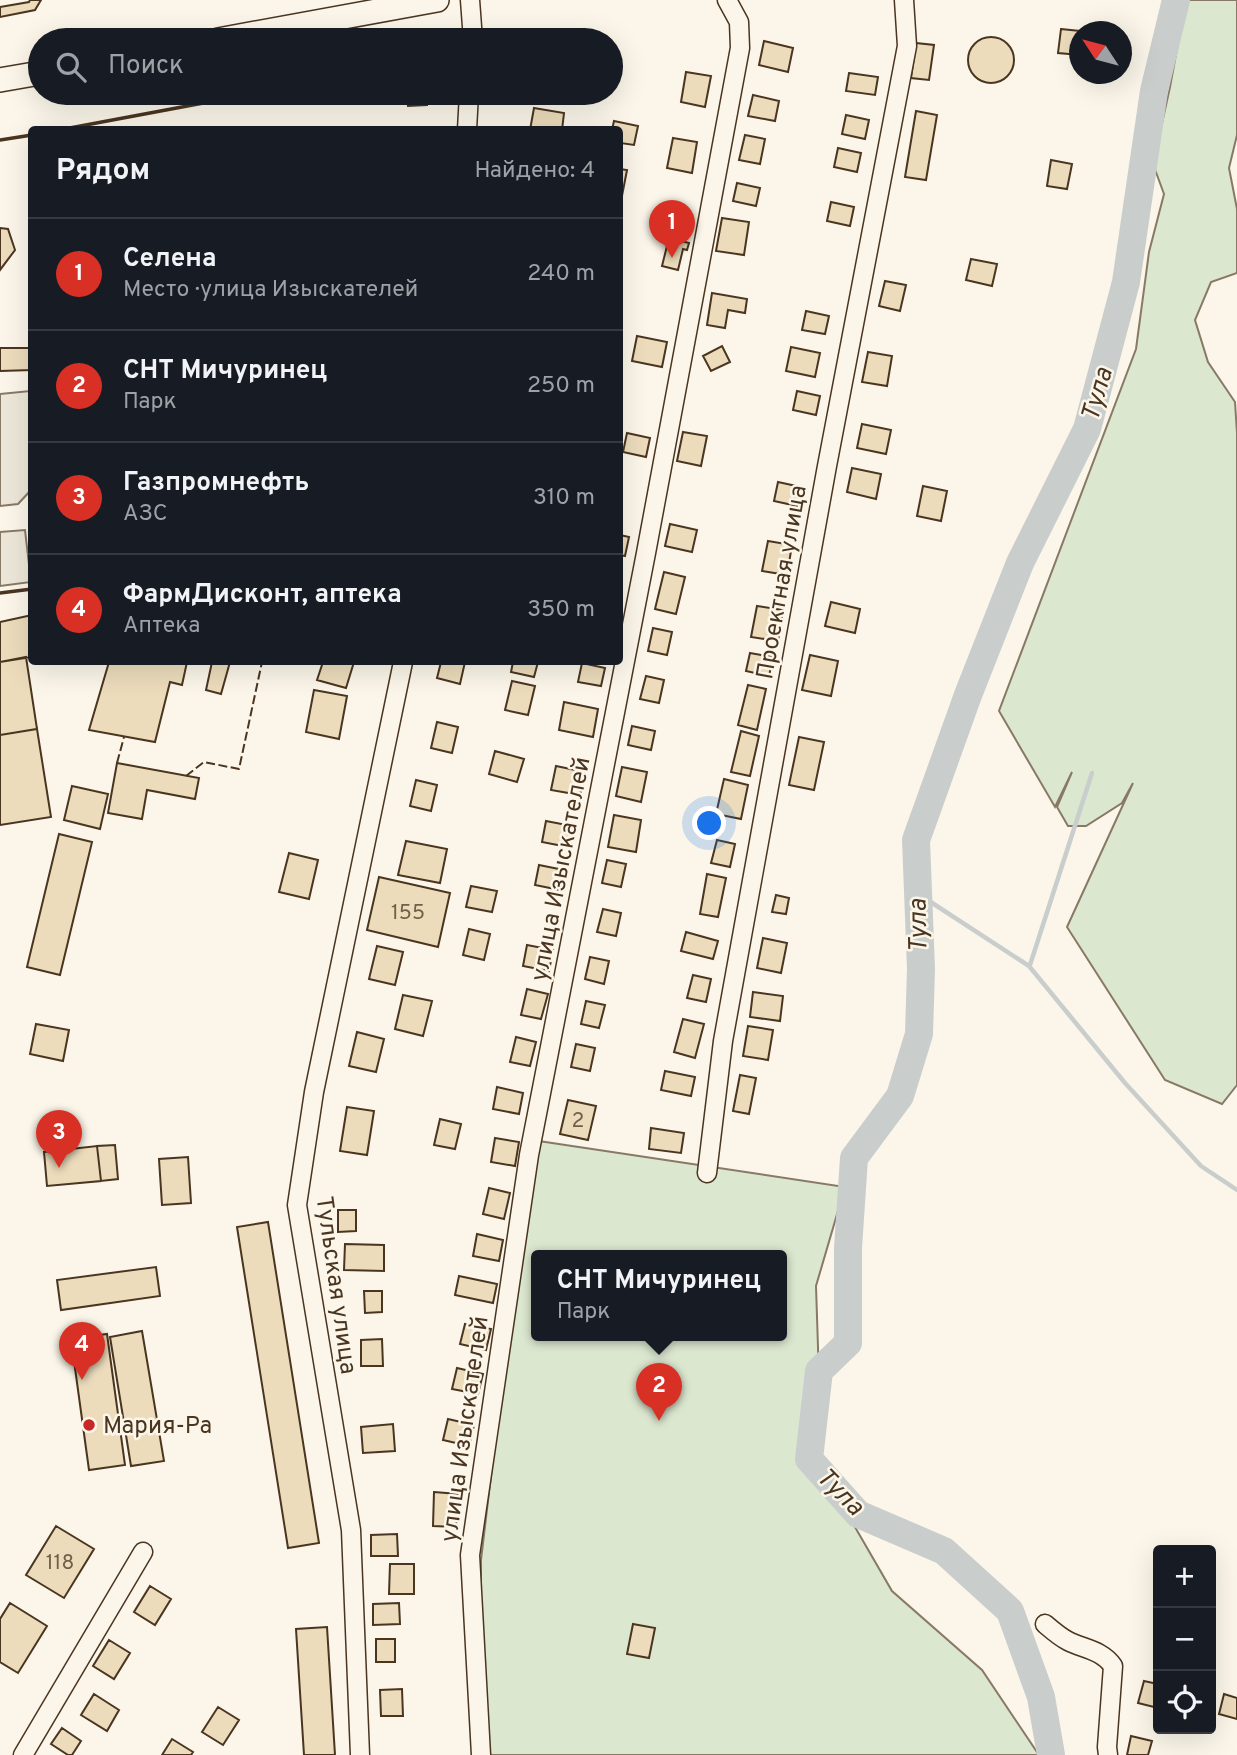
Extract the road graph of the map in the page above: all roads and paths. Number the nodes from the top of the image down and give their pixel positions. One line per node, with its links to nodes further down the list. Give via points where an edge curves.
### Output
1 (437, 0): 5 (main road)
2 (470, 0): 6 (street)
3 (727, 0): 17 (street, улица Изыскателей, via 739,22 740,48 529,1155 470,1555)
4 (904, 0): 12 (street, Проектная улица, via 907,46 723,1041)
5 (284, 28)
6 (472, 28)
7 (28, 75): 8 (main road)
8 (0, 80)
9 (468, 105): 10 (street)
10 (467, 126)
11 (402, 665): 16 (street, Тульская улица, via 314,1092 297,1205 351,1530)
12 (707, 1174)
13 (143, 1552): 15 (street)
14 (1045, 1624): 18 (street, via 1107,1658 1113,1666)
15 (23, 1755)
16 (360, 1755)
17 (481, 1755)
18 (1108, 1755)

